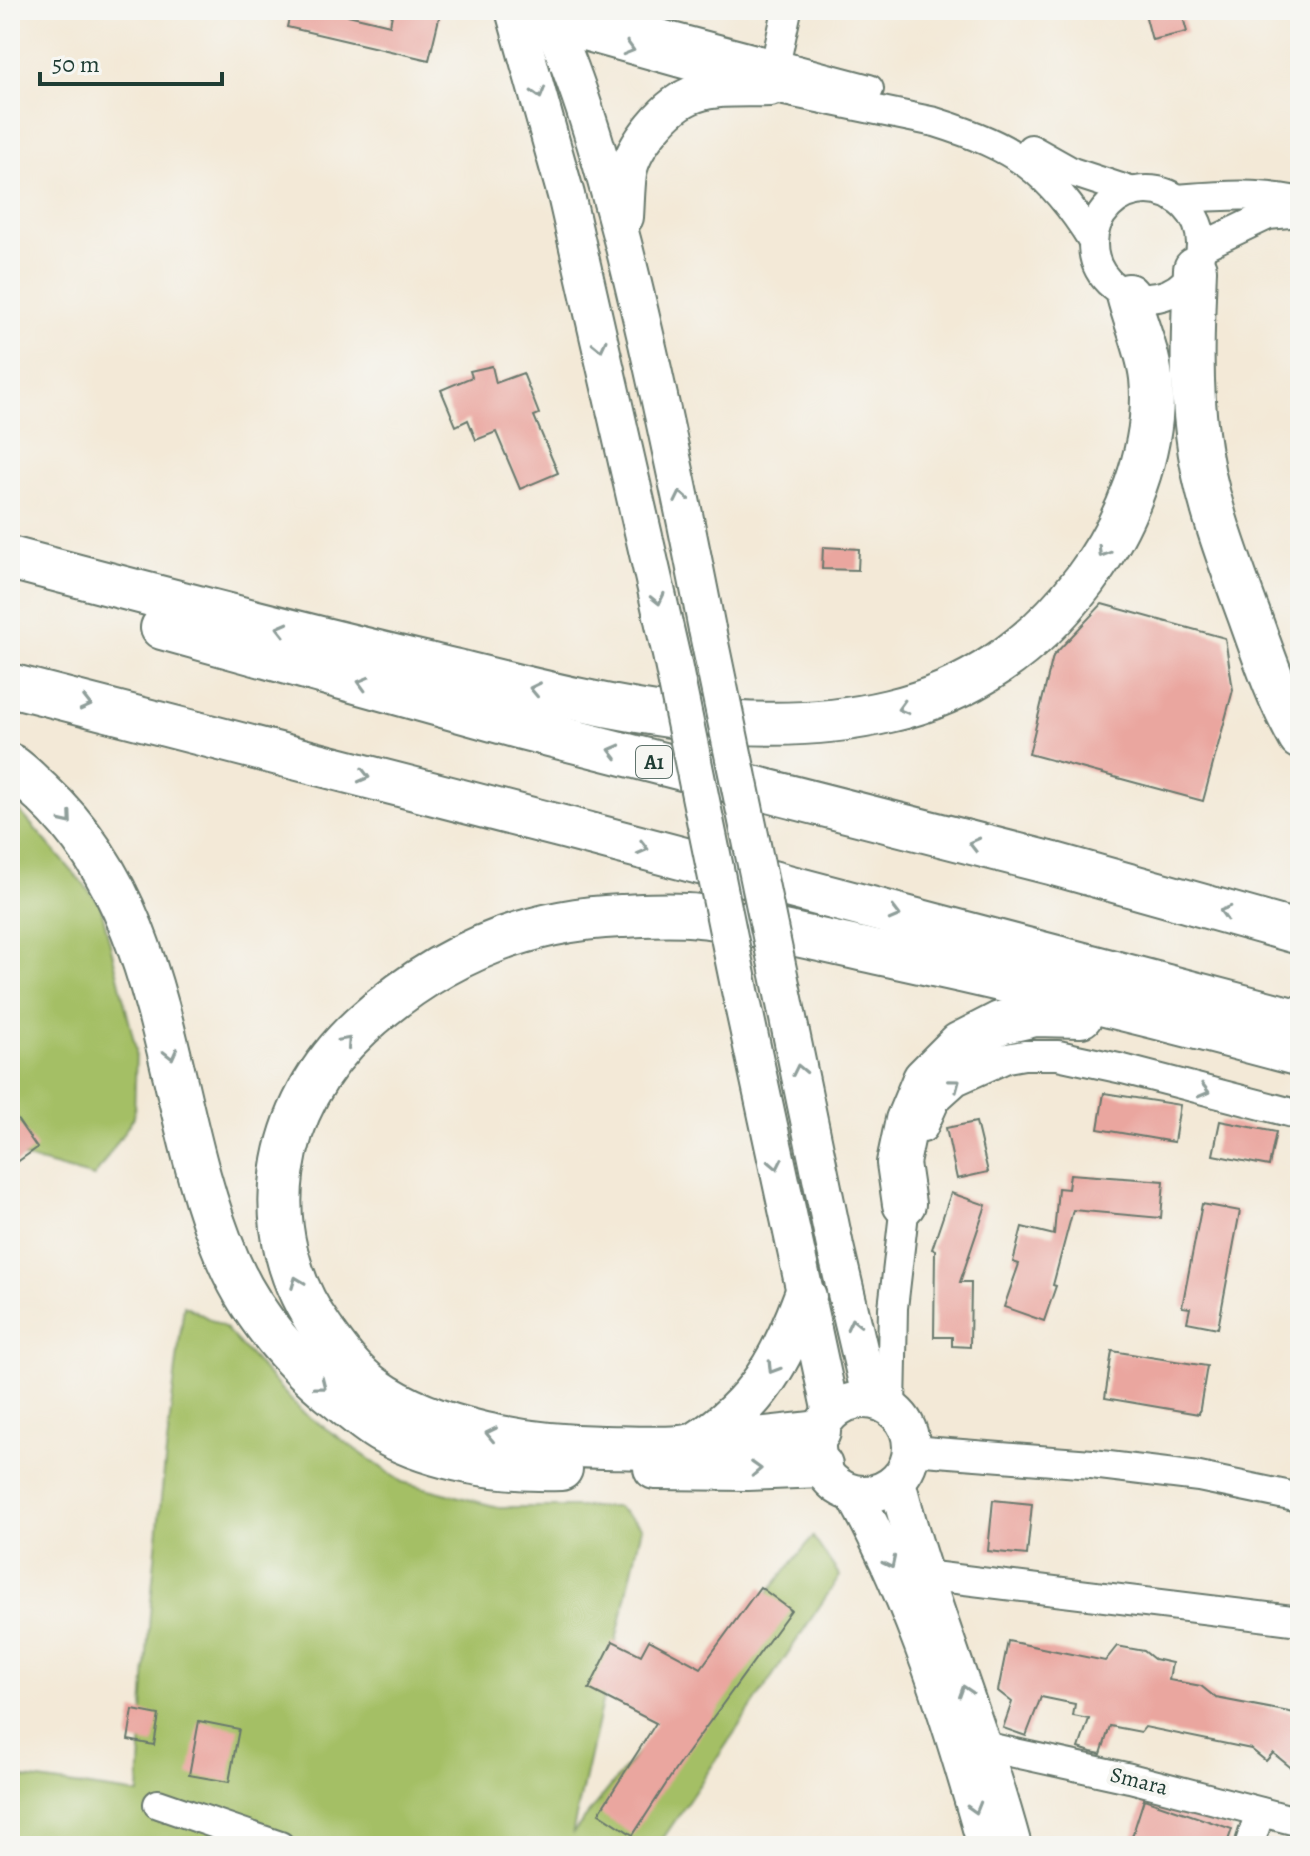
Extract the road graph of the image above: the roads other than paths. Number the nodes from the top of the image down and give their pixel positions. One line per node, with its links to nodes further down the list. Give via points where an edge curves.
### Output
1 (787, 10): 3 (street)
2 (540, 15): 3 (street); 9 (main road, via 601,158); 23 (main road, one-way to 23, bridge, via 566,195 672,659)
3 (772, 77): 4 (street, via 905,98 962,116 1072,172); 8 (street, via 985,140 1034,167); 9 (main road, via 694,94 654,125 628,172)
4 (1133, 192): 5 (street, via 1155,191); 8 (street, via 1105,210)
5 (1176, 199): 6 (street, via 1254,196); 10 (street, via 1197,225)
6 (1300, 202)
7 (1300, 212): 10 (street, via 1268,215)
8 (1093, 241): 11 (street, via 1102,274)
9 (623, 247): 24 (main road, one-way to 9, bridge, via 835,1246 661,404)
10 (1198, 258): 11 (street, via 1181,286 1150,298); 15 (highway, via 1191,350 1204,478 1273,683)
11 (1128, 295): 12 (highway, one-way to 12, via 1147,358 1151,409 1136,482 1109,542 1072,597 1005,660 954,690 890,711 801,723 731,723 643,711 314,638)
12 (10, 558)
13 (10, 585): 17 (highway, A1, one-way to 13, via 1054,864 522,728)
14 (10, 685): 19 (highway, one-way to 19)
15 (1300, 738)
16 (10, 765): 25 (highway, one-way to 25, via 64,814 99,860 140,949 158,1004 208,1207 229,1263 264,1325 304,1372 385,1433 431,1453 489,1466 747,1469)
17 (1300, 933)
18 (1154, 1017): 20 (highway); 22 (highway, via 1035,1015 1000,1023 959,1044 924,1079 907,1120 898,1163); 26 (highway, one-way to 18, via 536,1443 460,1427 412,1411 347,1365 310,1313 299,1287 284,1244 278,1193 285,1149 307,1095 342,1043 394,995 490,941 617,916 713,918)
19 (1300, 1021)
20 (1300, 1055)
21 (1300, 1115): 22 (street, one-way to 21, via 936,1099 971,1072 1007,1058 1058,1055)
22 (904, 1204): 24 (street)
23 (805, 1297): 25 (main road); 26 (highway, one-way to 26, via 788,1343 755,1396)
24 (881, 1404): 25 (main road, via 850,1402); 27 (main road, via 902,1419 909,1434)
25 (824, 1437): 26 (highway); 28 (main road, via 828,1478)
26 (694, 1446)
27 (904, 1466): 28 (main road, via 884,1490); 29 (street, via 1092,1464 1199,1477); 30 (main road)
28 (854, 1494): 37 (main road, one-way to 37, via 911,1612)
29 (1300, 1498)
30 (924, 1575): 31 (street); 32 (main road, one-way to 30)
31 (1300, 1621)
32 (983, 1746): 34 (street, Smara); 38 (main road)
33 (158, 1804): 36 (street)
34 (1260, 1812): 35 (street, Smara); 39 (street)
35 (1300, 1822)
36 (280, 1846)
37 (986, 1846)
38 (1013, 1846)
39 (1249, 1846)

